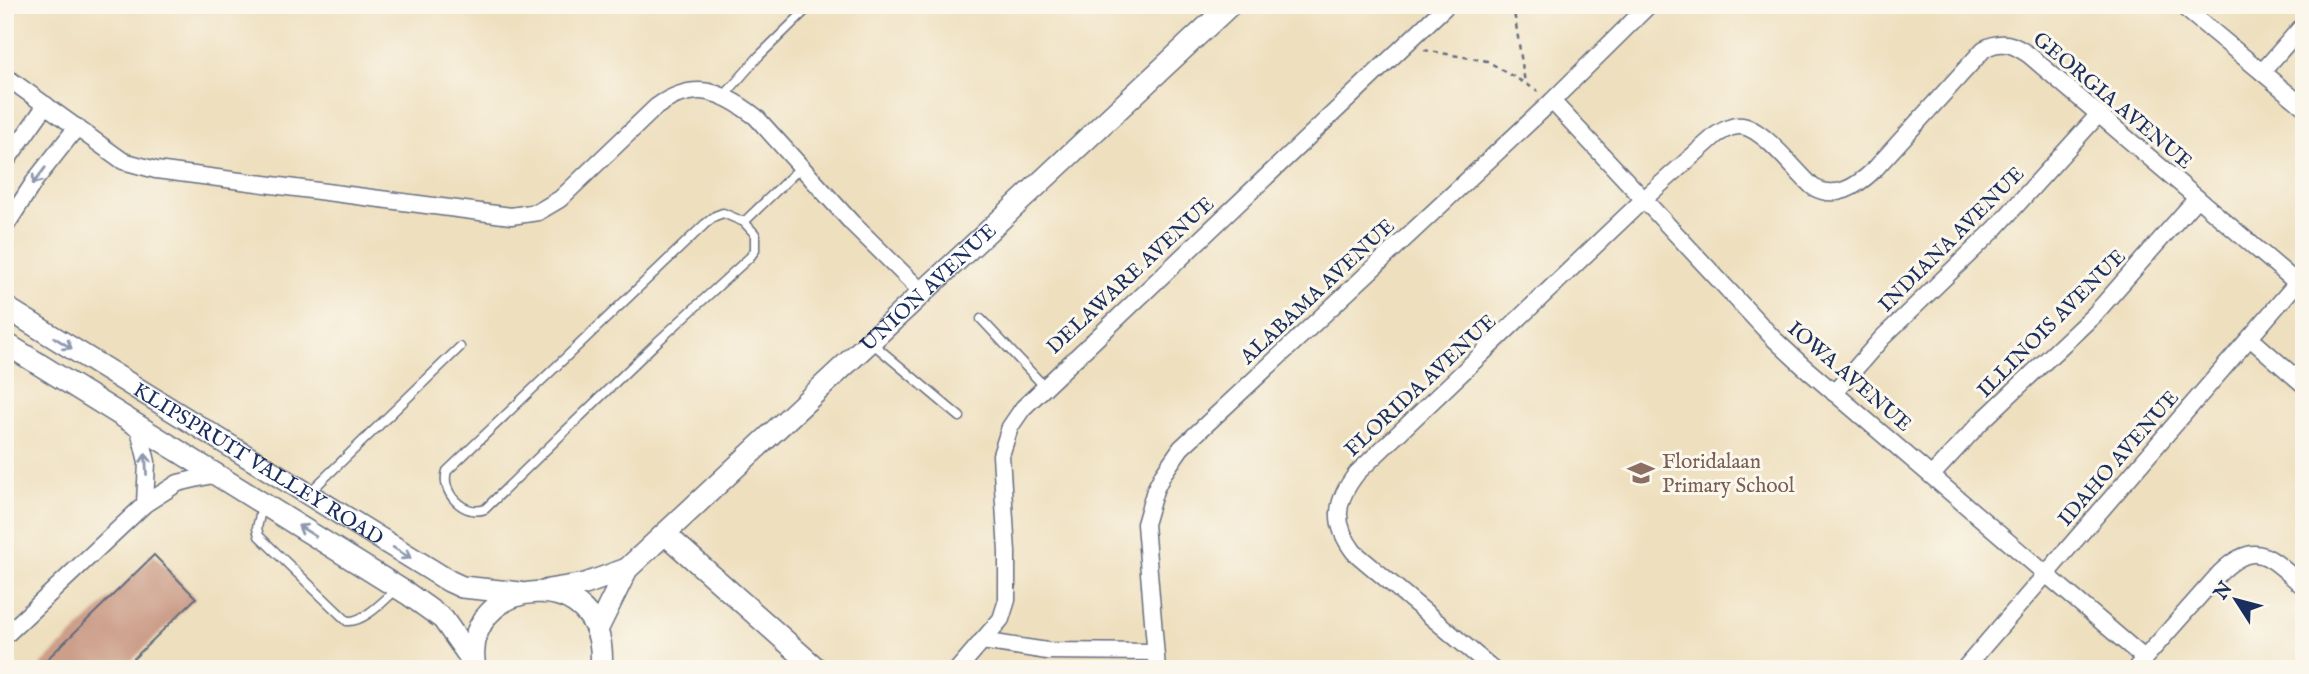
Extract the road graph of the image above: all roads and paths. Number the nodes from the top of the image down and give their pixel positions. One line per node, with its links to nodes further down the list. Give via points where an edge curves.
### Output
1 (811, 5): 12 (lane)
2 (1230, 5): 25 (street, UNION AVENUE)
3 (1447, 5): 8 (street, DELAWARE AVENUE)
4 (1513, 5): 11 (path)
5 (1649, 5): 13 (street, ALABAMA AVENUE)
6 (2181, 5): 9 (street)
7 (2304, 24): 9 (street)
8 (1401, 48): 11 (path, via 1488,61); 33 (street, DELAWARE AVENUE)
9 (2262, 72): 15 (street)
10 (5, 75): 14 (street)
11 (1525, 83): 13 (path)
12 (724, 96): 17 (street, via 699,91 671,96 560,199 538,212 511,216 156,170 124,161); 19 (street, via 756,117)
13 (1552, 101): 21 (street, IOWA AVENUE); 52 (street, ALABAMA AVENUE, via 1172,459 1155,489 1145,524)
14 (46, 105): 17 (street); 18 (street)
15 (2304, 107)
16 (2098, 115): 20 (street, GEORGIA AVENUE); 21 (street, GEORGIA AVENUE, via 2018,47 1993,44 1874,170 1847,190 1821,191 1758,133 1735,126 1716,135); 34 (street, INDIANA AVENUE, via 1995,229 1891,329)
17 (77, 127): 23 (street, one-way to 23)
18 (5, 163)
19 (802, 167): 22 (lane); 25 (street)
20 (2197, 198): 24 (street, GEORGIA AVENUE); 38 (street, ILLINOIS AVENUE, via 2104,305)
21 (1644, 199): 34 (street, IOWA AVENUE, via 1773,338); 59 (street, FLORIDA AVENUE, via 1345,487 1340,528 1354,552)
22 (744, 222): 22 (lane, via 755,234 750,257 485,509 476,511 453,499 445,482 447,471 705,224 723,213)
23 (5, 227)
24 (2300, 279): 28 (street, IDAHO AVENUE)
25 (922, 292): 29 (street, UNION AVENUE)
26 (7, 306): 39 (street, KLIPSPRUIT VALLEY ROAD, one-way to 39)
27 (981, 319): 33 (lane)
28 (2249, 338): 32 (street); 44 (street, IDAHO AVENUE)
29 (870, 341): 35 (lane); 42 (street, UNION AVENUE)
30 (5, 343): 36 (street, KLIPSPRUIT VALLEY ROAD)
31 (460, 347): 39 (lane)
32 (2304, 384)
33 (1044, 386): 51 (street, DELAWARE AVENUE, via 1023,408 1005,440 1001,475 1007,600 1001,619)
34 (1834, 393): 38 (street, IOWA AVENUE)
35 (960, 417)
36 (138, 425): 37 (street, KLIPSPRUIT VALLEY ROAD); 41 (street, one-way to 36, via 147,462)
37 (216, 474): 40 (street, KLIPSPRUIT VALLEY ROAD); 41 (street, via 178,483)
38 (1932, 475): 44 (street, IOWA AVENUE)
39 (307, 494): 48 (street, KLIPSPRUIT VALLEY ROAD, one-way to 48, via 449,581 462,587)
40 (263, 503): 46 (street, KLIPSPRUIT VALLEY ROAD, one-way to 40); 46 (lane, via 259,536 347,621 362,617)
41 (145, 504): 50 (street)
42 (665, 534): 43 (street, UNION AVENUE); 56 (street)
43 (627, 569): 47 (street, UNION AVENUE, via 585,584); 49 (street, UNION AVENUE)
44 (2045, 574): 53 (street, IOWA AVENUE); 60 (street, IDAHO AVENUE)
45 (2304, 587): 53 (street, via 2275,562 2261,555 2242,555)
46 (398, 588): 54 (street, KLIPSPRUIT VALLEY ROAD, via 443,619)
47 (542, 591): 48 (street, KLIPSPRUIT VALLEY ROAD); 49 (street, via 575,601)
48 (520, 593): 54 (street, via 490,612 480,628)
49 (597, 628): 55 (street, via 603,650)
50 (5, 636)
51 (982, 640): 52 (street, via 1047,651); 57 (street, DELAWARE AVENUE)
52 (1155, 652): 58 (street, ALABAMA AVENUE)
53 (2139, 664)
54 (475, 666)
55 (601, 669)
56 (817, 669)
57 (958, 669)
58 (1157, 669)
59 (1493, 669)
60 (1964, 669)

